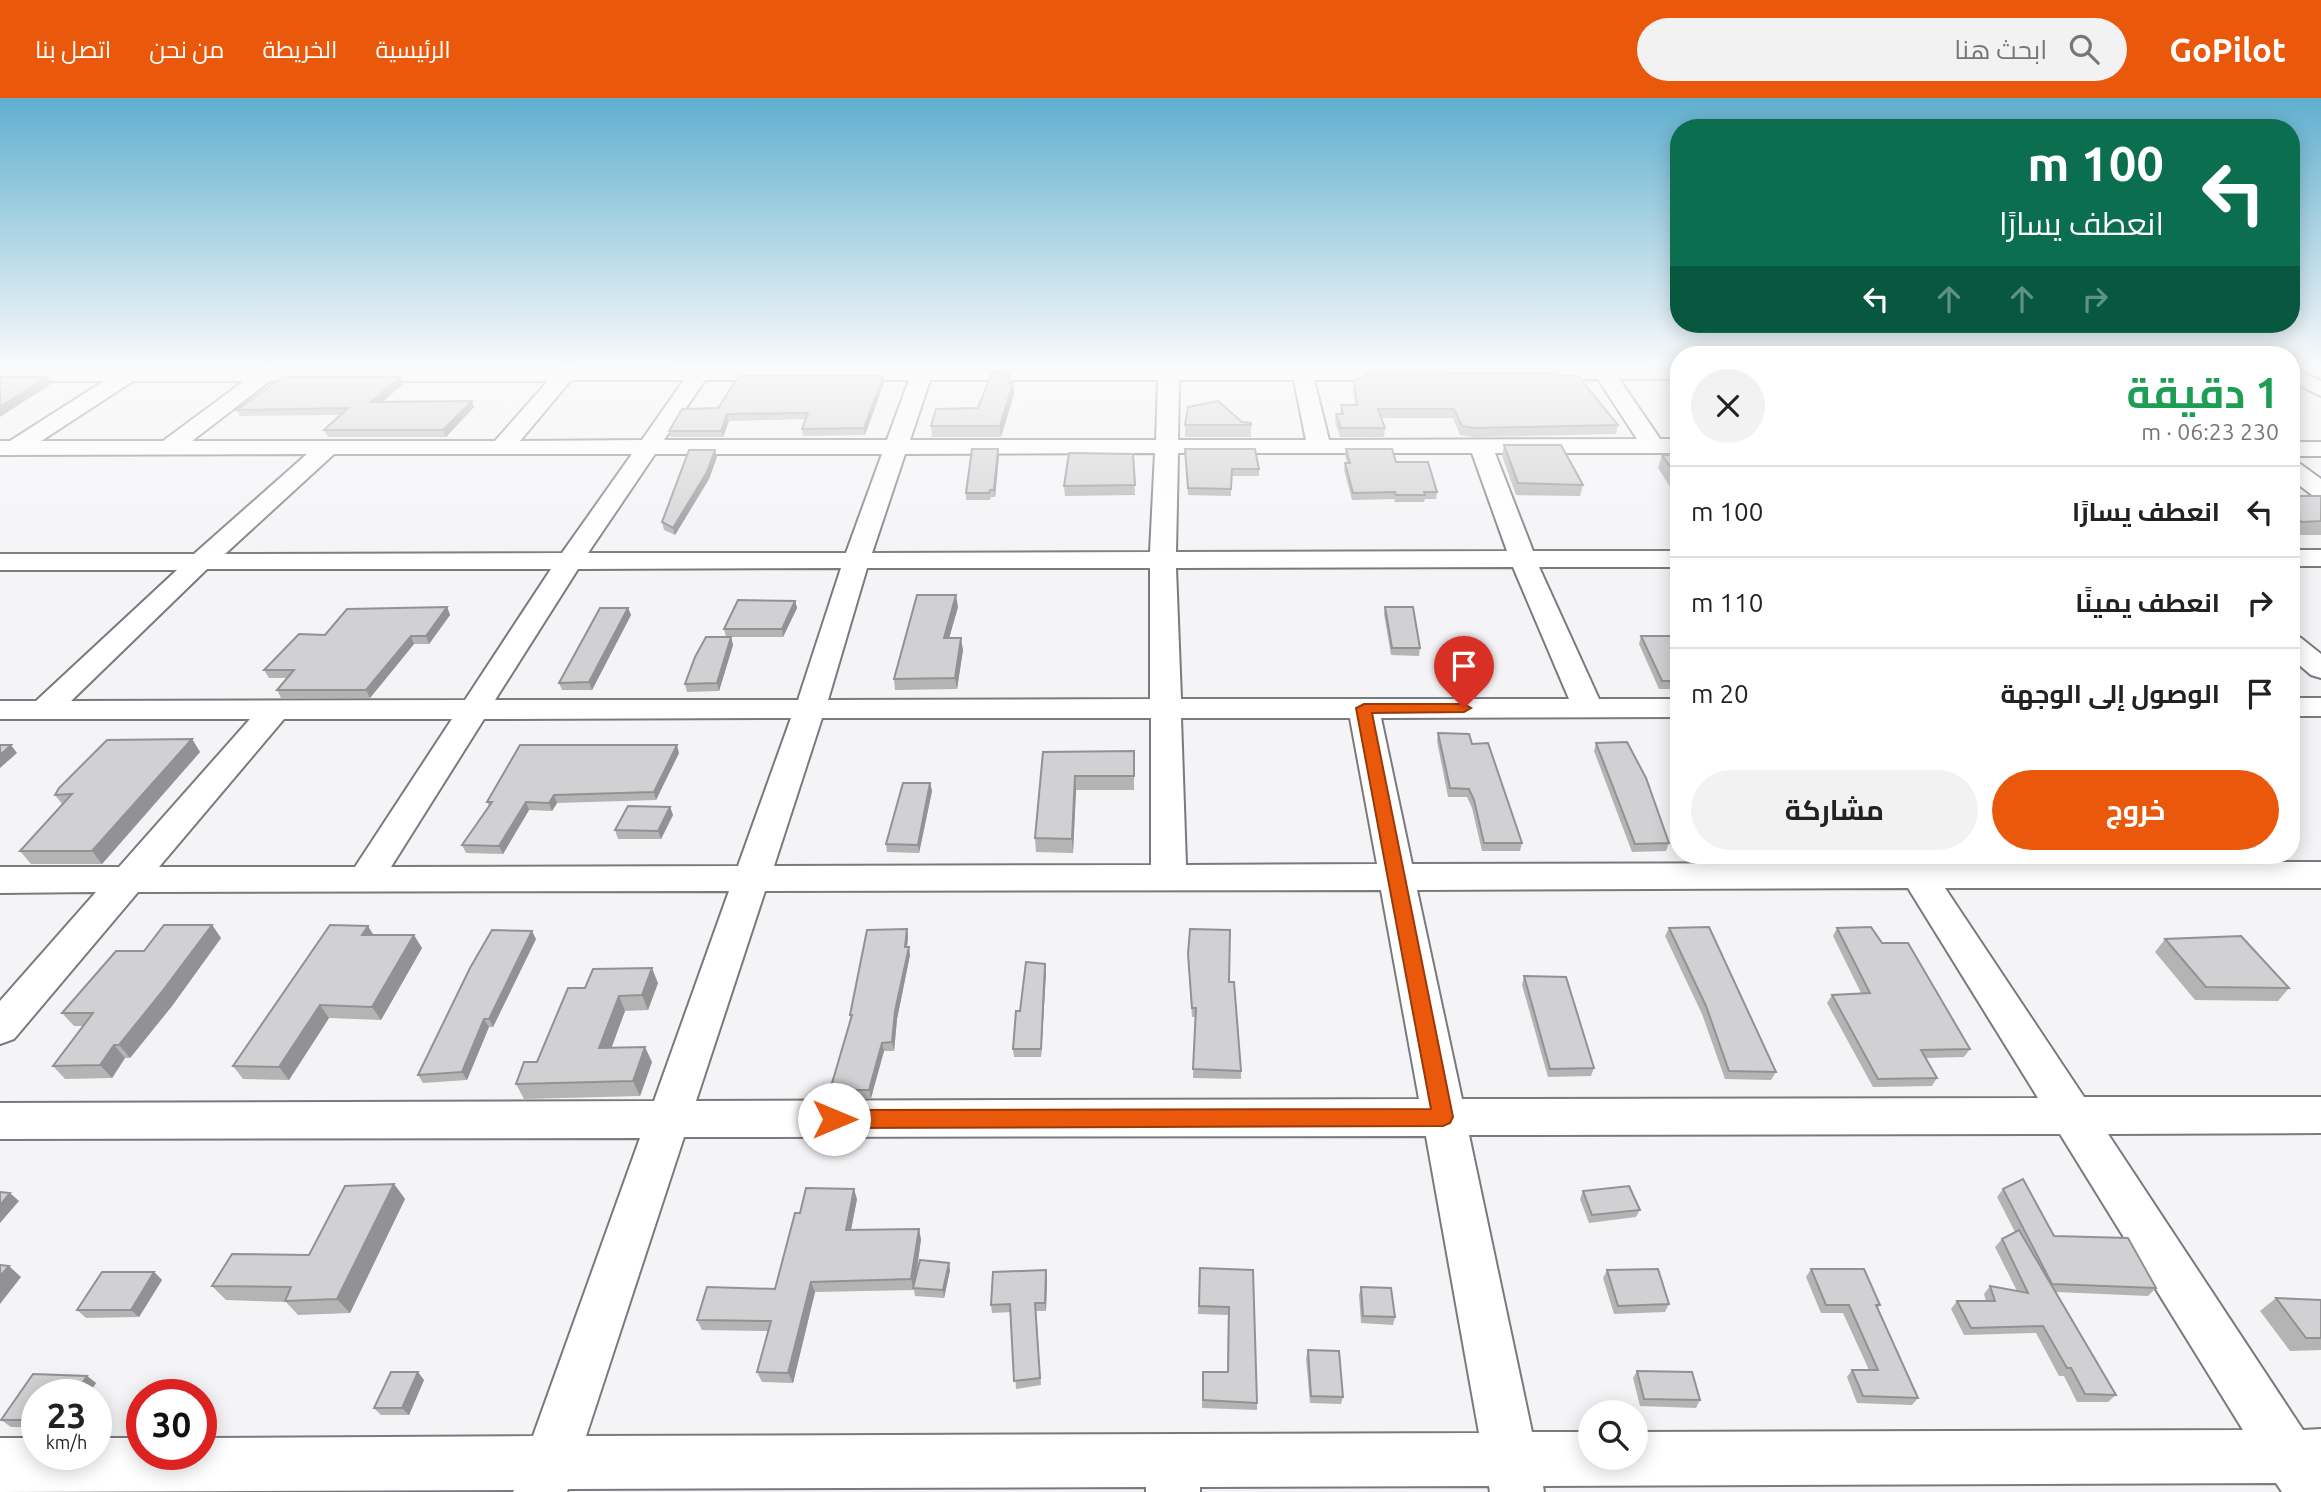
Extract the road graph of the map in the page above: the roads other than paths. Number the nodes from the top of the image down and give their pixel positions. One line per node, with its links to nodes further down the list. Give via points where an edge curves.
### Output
1 (37, 431): 21 (street)
2 (191, 431): 18 (street)
3 (516, 431): 15 (street)
4 (660, 431): 16 (street)
5 (901, 431): 17 (street)
6 (1167, 431): 9 (street)
7 (1315, 431): 10 (street)
8 (1643, 431): 12 (street)
9 (1166, 446): 10 (street); 17 (street); 28 (street)
10 (1319, 446): 11 (street)
11 (1480, 446): 12 (street); 26 (street)
12 (1653, 446): 13 (street)
13 (1670, 446)
14 (329, 447): 15 (street); 18 (street); 30 (street)
15 (502, 447): 16 (street)
16 (649, 447): 17 (street); 31 (street)
17 (896, 447): 32 (street)
18 (168, 448): 21 (street)
19 (2300, 449): 20 (street)
20 (2321, 449)
21 (5, 451)
22 (2300, 475): 23 (street)
23 (2321, 490)
24 (2300, 558): 25 (street)
25 (2321, 558)
26 (1523, 559): 27 (street); 28 (street); 38 (street)
27 (1670, 559)
28 (1163, 561): 32 (street); 42 (street)
29 (0, 562): 30 (street)
30 (200, 562): 31 (street); 44 (street)
31 (569, 562): 32 (street); 40 (street)
32 (856, 562): 41 (street)
33 (2300, 652): 34 (street)
34 (2321, 669)
35 (2300, 707): 36 (street)
36 (2321, 707)
37 (1364, 708): 38 (street); 42 (street); 50 (street)
38 (1588, 708): 39 (street)
39 (1670, 708)
40 (474, 709): 41 (street); 45 (street); 53 (street)
41 (810, 709): 42 (street); 51 (street)
42 (1166, 709): 49 (street)
43 (0, 710): 44 (street)
44 (44, 710): 45 (street)
45 (275, 710): 52 (street)
46 (2152, 865): 47 (street); 48 (street)
47 (1912, 866): 50 (street); 56 (street)
48 (2321, 875)
49 (1169, 877): 50 (street); 51 (street)
50 (1396, 877): 58 (street)
51 (751, 878): 53 (street); 59 (street)
52 (129, 879): 53 (street); 54 (street); 55 (street)
53 (365, 879)
54 (0, 880)
55 (0, 1028)
56 (2072, 1115): 57 (street); 58 (street); 62 (street)
57 (2321, 1115)
58 (1443, 1117): 59 (street); 63 (street)
59 (668, 1119): 60 (street); 65 (street)
60 (0, 1121)
61 (0, 1465): 65 (street)
62 (2308, 1468): 63 (street)
63 (1513, 1475): 64 (street)
64 (1173, 1476): 65 (street)
65 (545, 1477)

